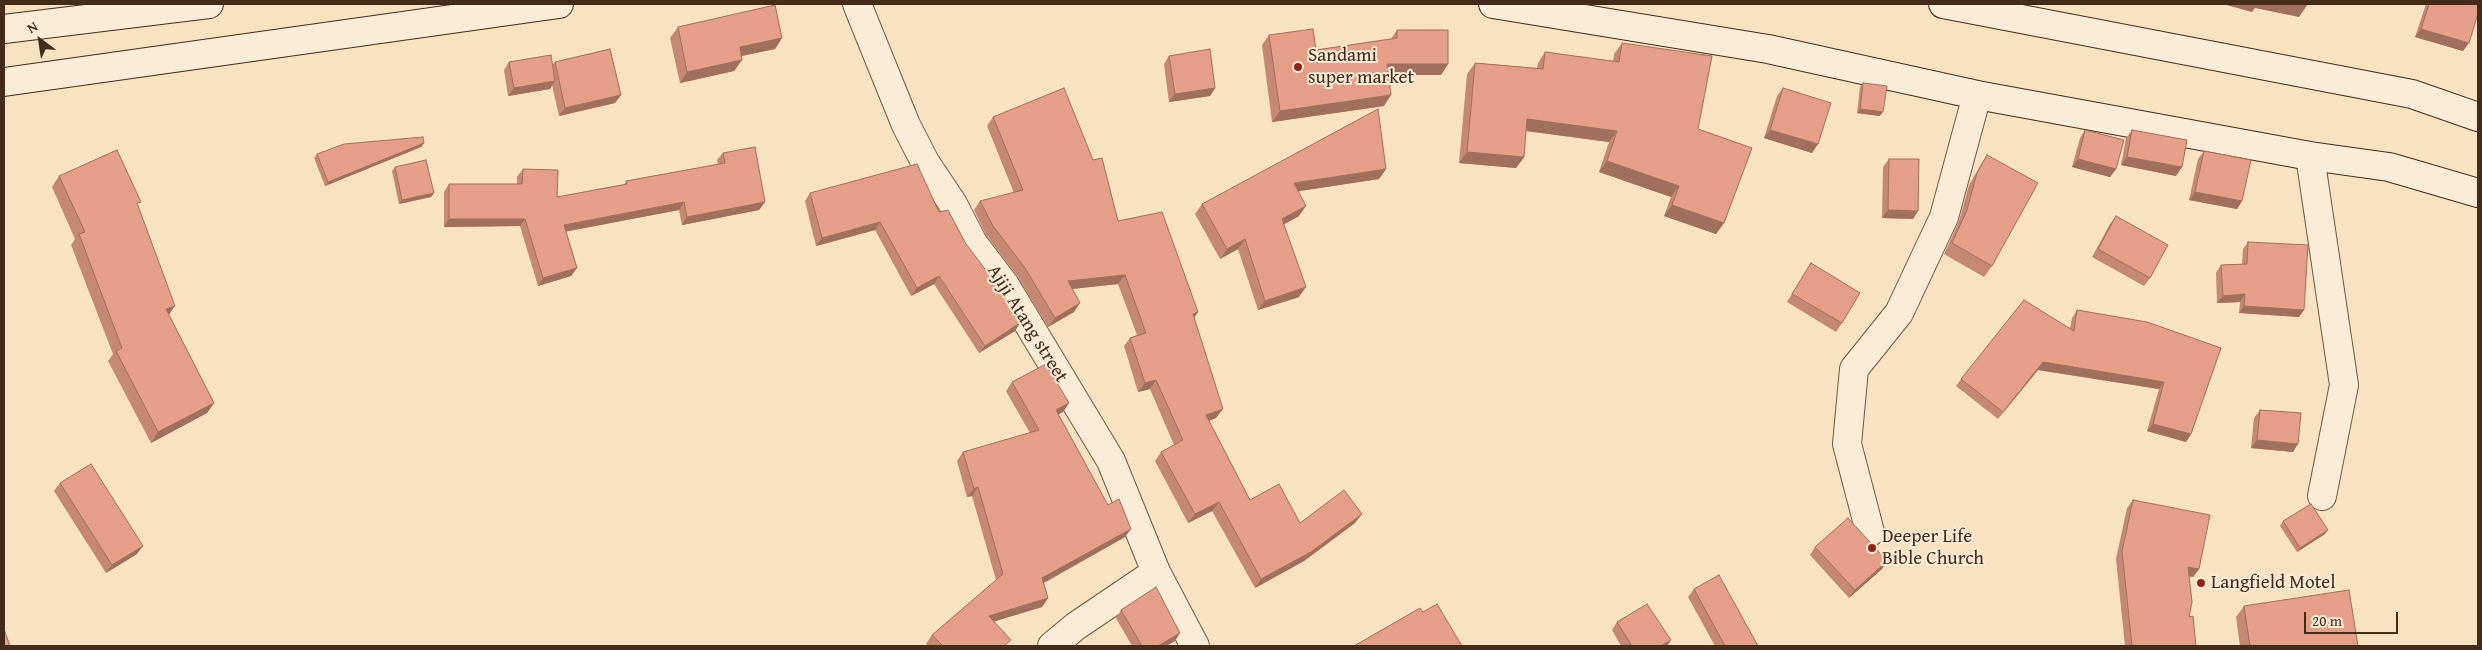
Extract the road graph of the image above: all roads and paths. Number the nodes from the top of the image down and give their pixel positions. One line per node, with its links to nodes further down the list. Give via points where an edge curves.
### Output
1 (209, 4): 6 (main road)
2 (559, 4): 7 (main road)
3 (857, 4): 14 (main road, Ajiji Atang street, via 906,125 925,162 953,204 973,243 1005,285 1111,461)
4 (1493, 4): 8 (main road, via 1768,49)
5 (1943, 4): 9 (main road, via 2412,94)
6 (4, 29)
7 (4, 82)
8 (1977, 95): 10 (main road); 13 (main road, via 1944,217 1899,313 1854,369 1847,444)
9 (2478, 117)
10 (2310, 156): 11 (main road, via 2389,167); 12 (main road, via 2344,385)
11 (2478, 193)
12 (2322, 496)
13 (1870, 532)
14 (1156, 572): 15 (main road); 16 (main road, Ajiji Atang street)
15 (1052, 646)
16 (1195, 646)

